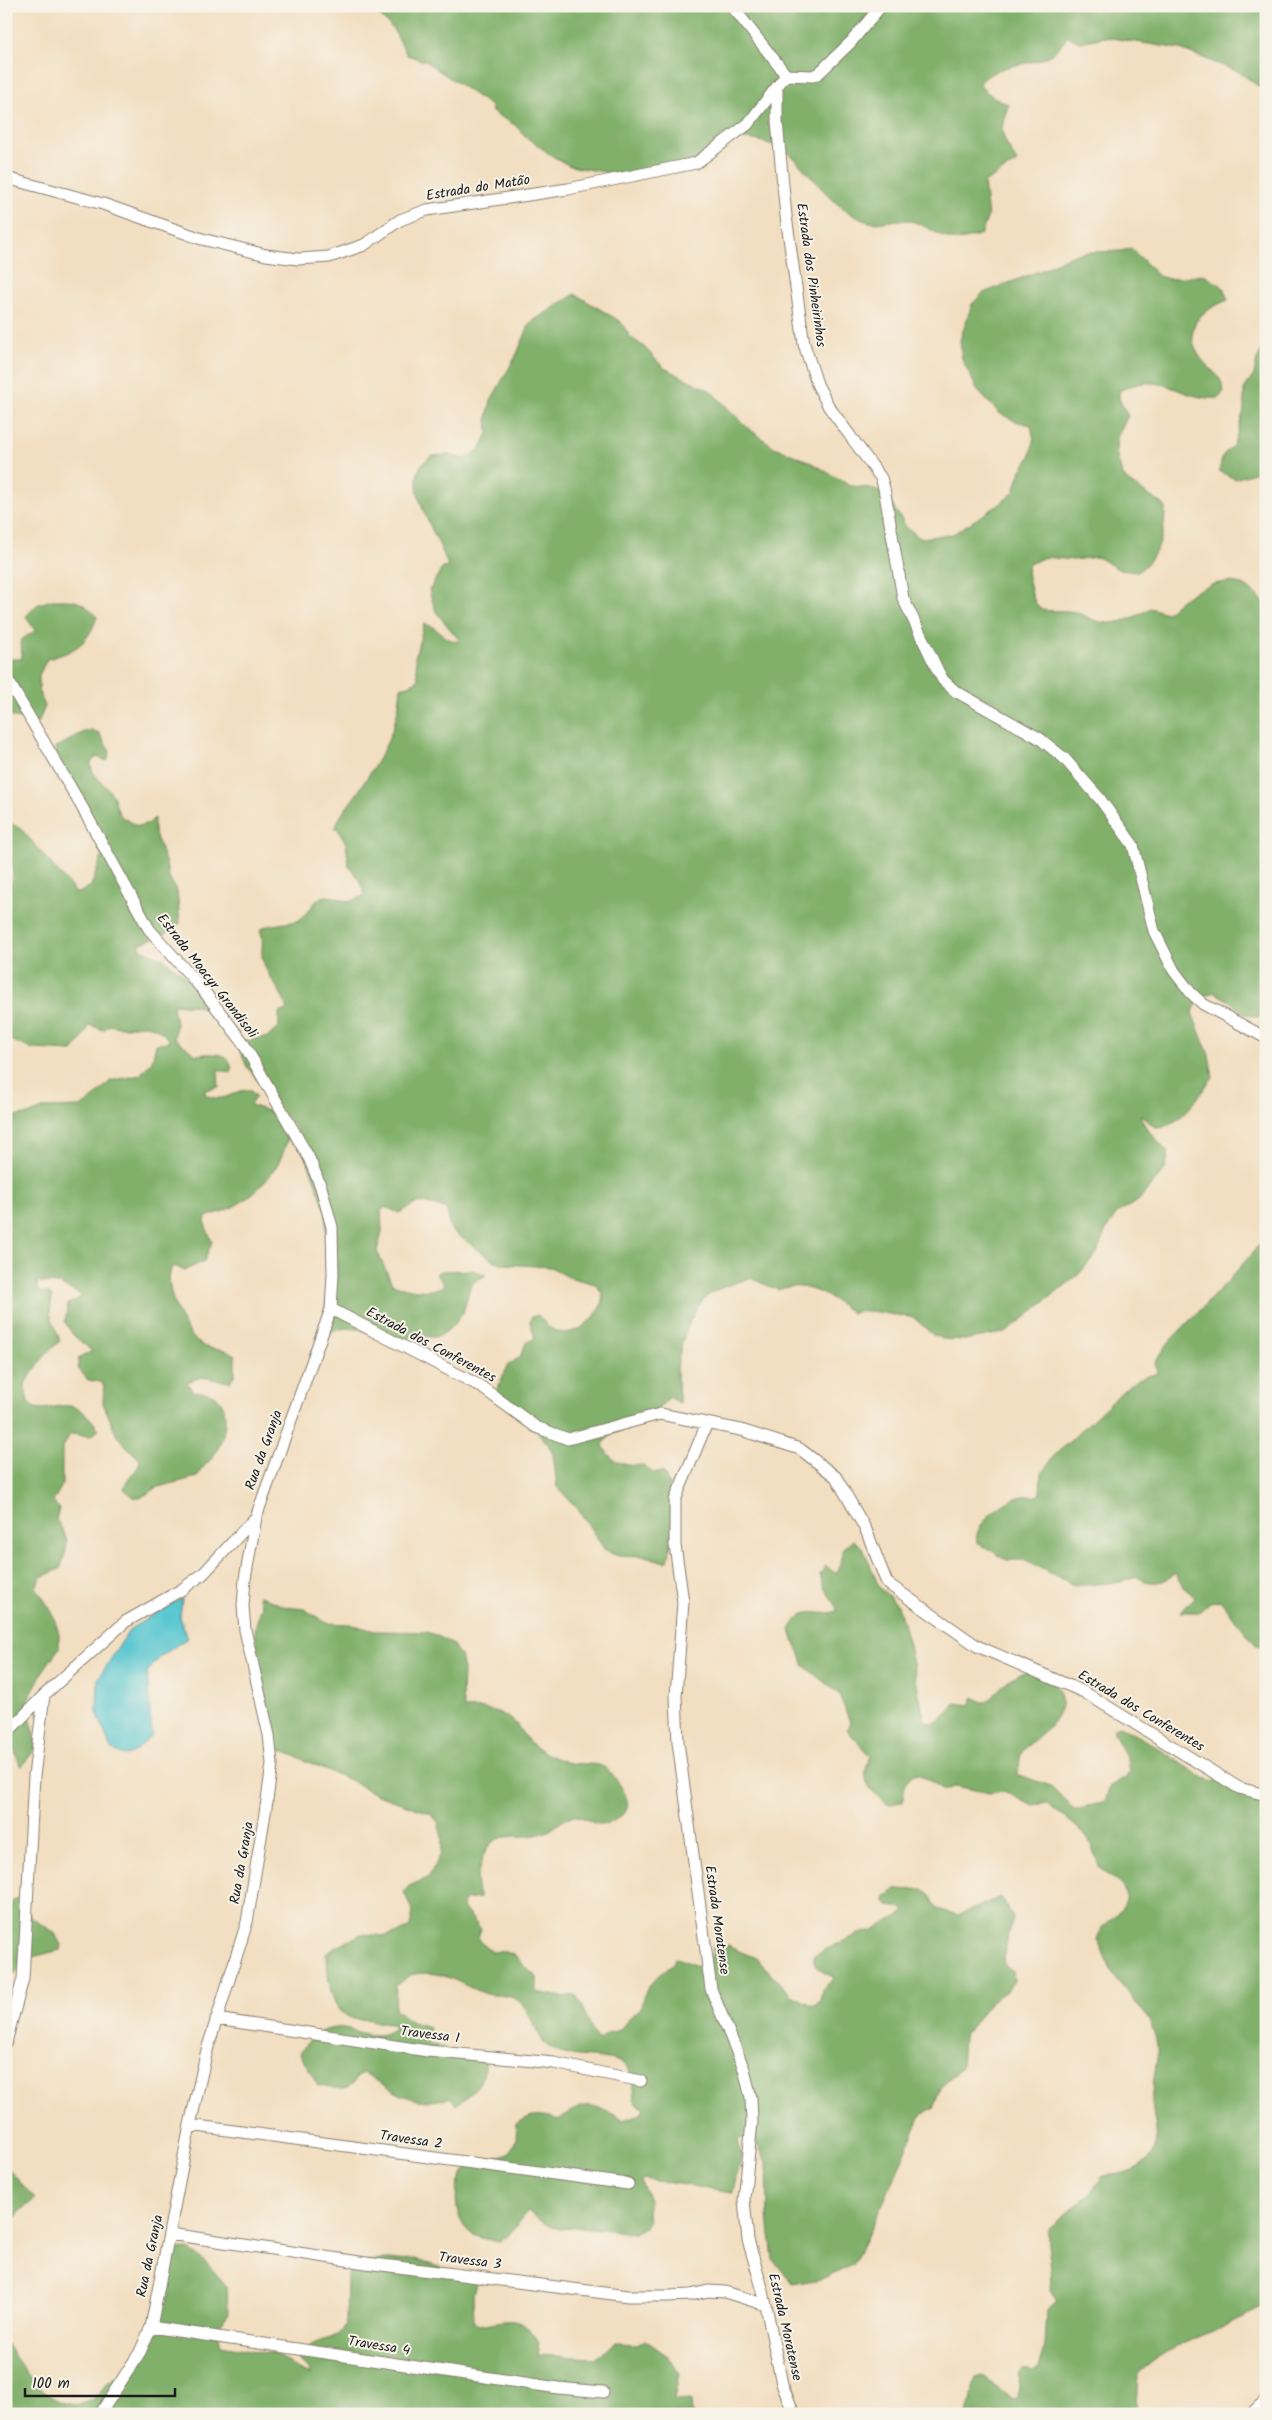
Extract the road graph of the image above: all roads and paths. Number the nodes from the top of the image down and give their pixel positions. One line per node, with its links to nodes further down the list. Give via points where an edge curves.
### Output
1 (732, 6): 3 (street)
2 (881, 6): 3 (street, via 819,73 813,76)
3 (786, 75): 4 (street, Estrada do Matão)
4 (777, 87): 5 (street, Estrada do Matão, via 748,124 696,163 568,189 427,210 400,220 364,245 328,257 298,259 274,256 211,241 102,204); 7 (street, Estrada dos Pinheirinhos, via 786,216 809,364 829,407 881,478 903,598 938,671 955,691 1039,738 1064,758 1100,799 1133,845 1154,931 1174,971 1203,1004)
5 (6, 178)
6 (6, 678): 8 (street, Estrada Moacyr Grandisoli, via 149,929 242,1040 309,1158 332,1227)
7 (1266, 1038)
8 (331, 1309): 9 (street, Estrada dos Conferentes, via 480,1386 536,1427 568,1439 660,1414); 10 (street, Rua da Granja)
9 (707, 1423): 13 (street, Estrada dos Conferentes, via 741,1430 800,1450 836,1477 866,1530 887,1583 977,1646 1084,1692 1240,1788); 20 (street, Estrada Moratense, via 676,1500 675,1546 683,1602 676,1696 678,1742 711,1989 744,2069 751,2098 744,2220)
10 (256, 1517): 11 (street, via 203,1574 124,1622); 14 (street, Rua da Granja, via 243,1606 245,1630 270,1735 272,1764 247,1922)
11 (44, 1695): 12 (street); 15 (street, via 34,1776 23,1979)
12 (6, 1734)
13 (1266, 1794)
14 (216, 2019): 16 (street, Travessa 1, via 428,2051 554,2063); 17 (street, Rua da Granja)
15 (6, 2042)
16 (641, 2081)
17 (190, 2125): 18 (street, Travessa 2); 19 (street, Rua da Granja)
18 (628, 2184)
19 (170, 2234): 20 (street, Travessa 3, via 628,2296 725,2292); 21 (street, Rua da Granja)
20 (766, 2305): 25 (street, Estrada Moratense, via 782,2384)
21 (151, 2327): 22 (street, Travessa 4, via 558,2388); 24 (street, Rua da Granja, via 140,2352)
22 (604, 2392)
23 (1266, 2400): 26 (street)
24 (100, 2414)
25 (794, 2414)
26 (1251, 2414)

